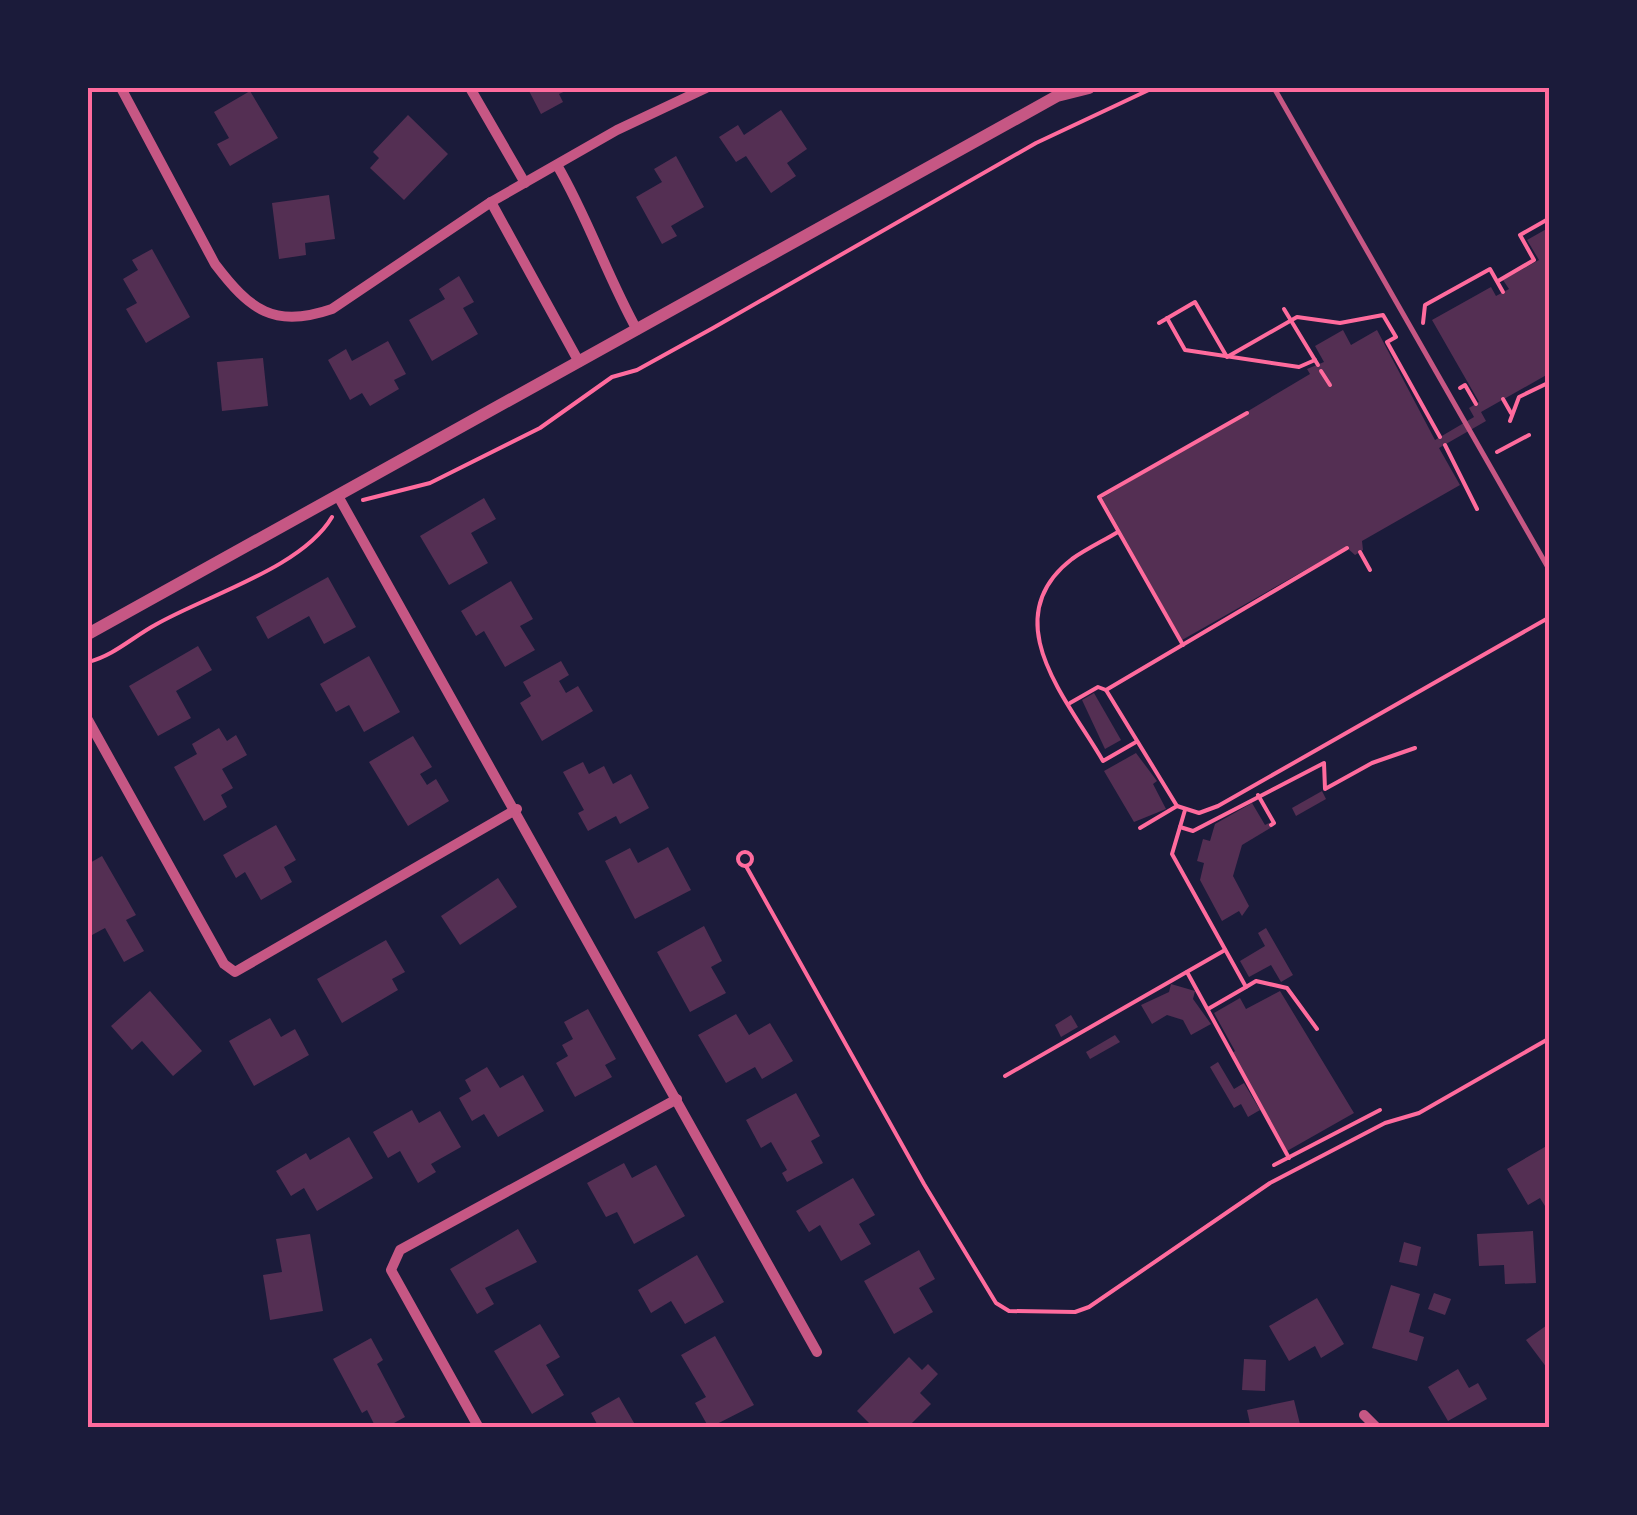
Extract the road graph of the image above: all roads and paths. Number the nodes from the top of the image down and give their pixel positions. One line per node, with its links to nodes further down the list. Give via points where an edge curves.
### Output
1 (121, 88): 10 (street, via 215,264 233,288 280,319 332,309)
2 (470, 88): 9 (street)
3 (706, 88): 8 (street)
4 (1089, 88): 7 (street)
5 (1154, 88): 37 (path, via 1036,144 637,370 612,377 540,428 430,483)
6 (1274, 88): 42 (lane)
7 (1062, 92): 19 (street)
8 (557, 165): 9 (street); 19 (street)
9 (525, 183): 10 (street)
10 (491, 202): 21 (street)
11 (1550, 218): 12 (path, via 1520,235 1534,260)
12 (1497, 281): 13 (path); 18 (path, via 1490,269 1426,304 1422,320 1426,329)
13 (1503, 292)
14 (1284, 309): 16 (path)
15 (1167, 318): 17 (path); 20 (path, via 1186,350); 20 (path, via 1195,302)
16 (1290, 320): 20 (path); 22 (path); 32 (path, via 1346,323 1382,315 1396,337 1387,342)
17 (1159, 323)
18 (1434, 324)
19 (637, 330): 21 (street)
20 (1226, 357): 22 (path)
21 (579, 362): 35 (street)
22 (1318, 365): 25 (path)
23 (1451, 373): 27 (path)
24 (1550, 382): 29 (path, via 1519,396)
25 (1330, 385)
26 (1503, 399): 29 (path)
27 (1473, 405)
28 (1247, 413): 38 (path, via 1099,497)
29 (1511, 413): 30 (path)
30 (1510, 421)
31 (1528, 434): 34 (path)
32 (1440, 437)
33 (1445, 444): 36 (path)
34 (1497, 452)
35 (338, 496): 37 (street); 44 (street)
36 (1478, 508)
37 (346, 509): 46 (path, via 286,558); 54 (street)
38 (1118, 532): 45 (path); 48 (path, via 1070,561 1038,600 1036,643)
39 (1347, 548): 45 (path)
40 (1360, 552): 41 (path)
41 (1370, 570)
42 (1550, 571)
43 (1550, 616): 55 (path, via 1218,806)
44 (88, 634)
45 (1183, 644): 47 (path)
46 (88, 662)
47 (1106, 690): 48 (path, via 1098,687); 50 (path)
48 (1070, 703): 50 (path, via 1104,761)
49 (88, 720): 54 (street, via 224,964 235,972)
50 (1136, 742): 53 (path)
51 (1415, 748): 52 (path, via 1324,789 1324,763)
52 (1258, 795): 56 (path); 57 (path, via 1194,831)
53 (1177, 806): 55 (path); 58 (path)
54 (517, 809): 67 (street)
55 (1185, 810): 57 (path)
56 (1271, 825)
57 (1180, 827): 60 (path, via 1172,854)
58 (1140, 828)
59 (746, 866): 65 (path, via 943,1218 996,1303 1009,1311 1089,1307 1270,1183 1385,1123 1419,1113)
60 (1225, 950): 61 (path); 62 (path)
61 (1187, 972): 63 (path); 66 (path)
62 (1246, 987): 63 (path); 64 (path, via 1256,981 1287,988)
63 (1208, 1009): 69 (path)
64 (1317, 1028)
65 (1550, 1038)
66 (1005, 1076)
67 (677, 1099): 71 (street); 73 (street, via 400,1250 391,1270)
68 (1380, 1110): 69 (path)
69 (1289, 1158): 70 (path)
70 (1274, 1165)
71 (817, 1352)
72 (1364, 1414): 74 (street)
73 (479, 1428)
74 (1377, 1428)

